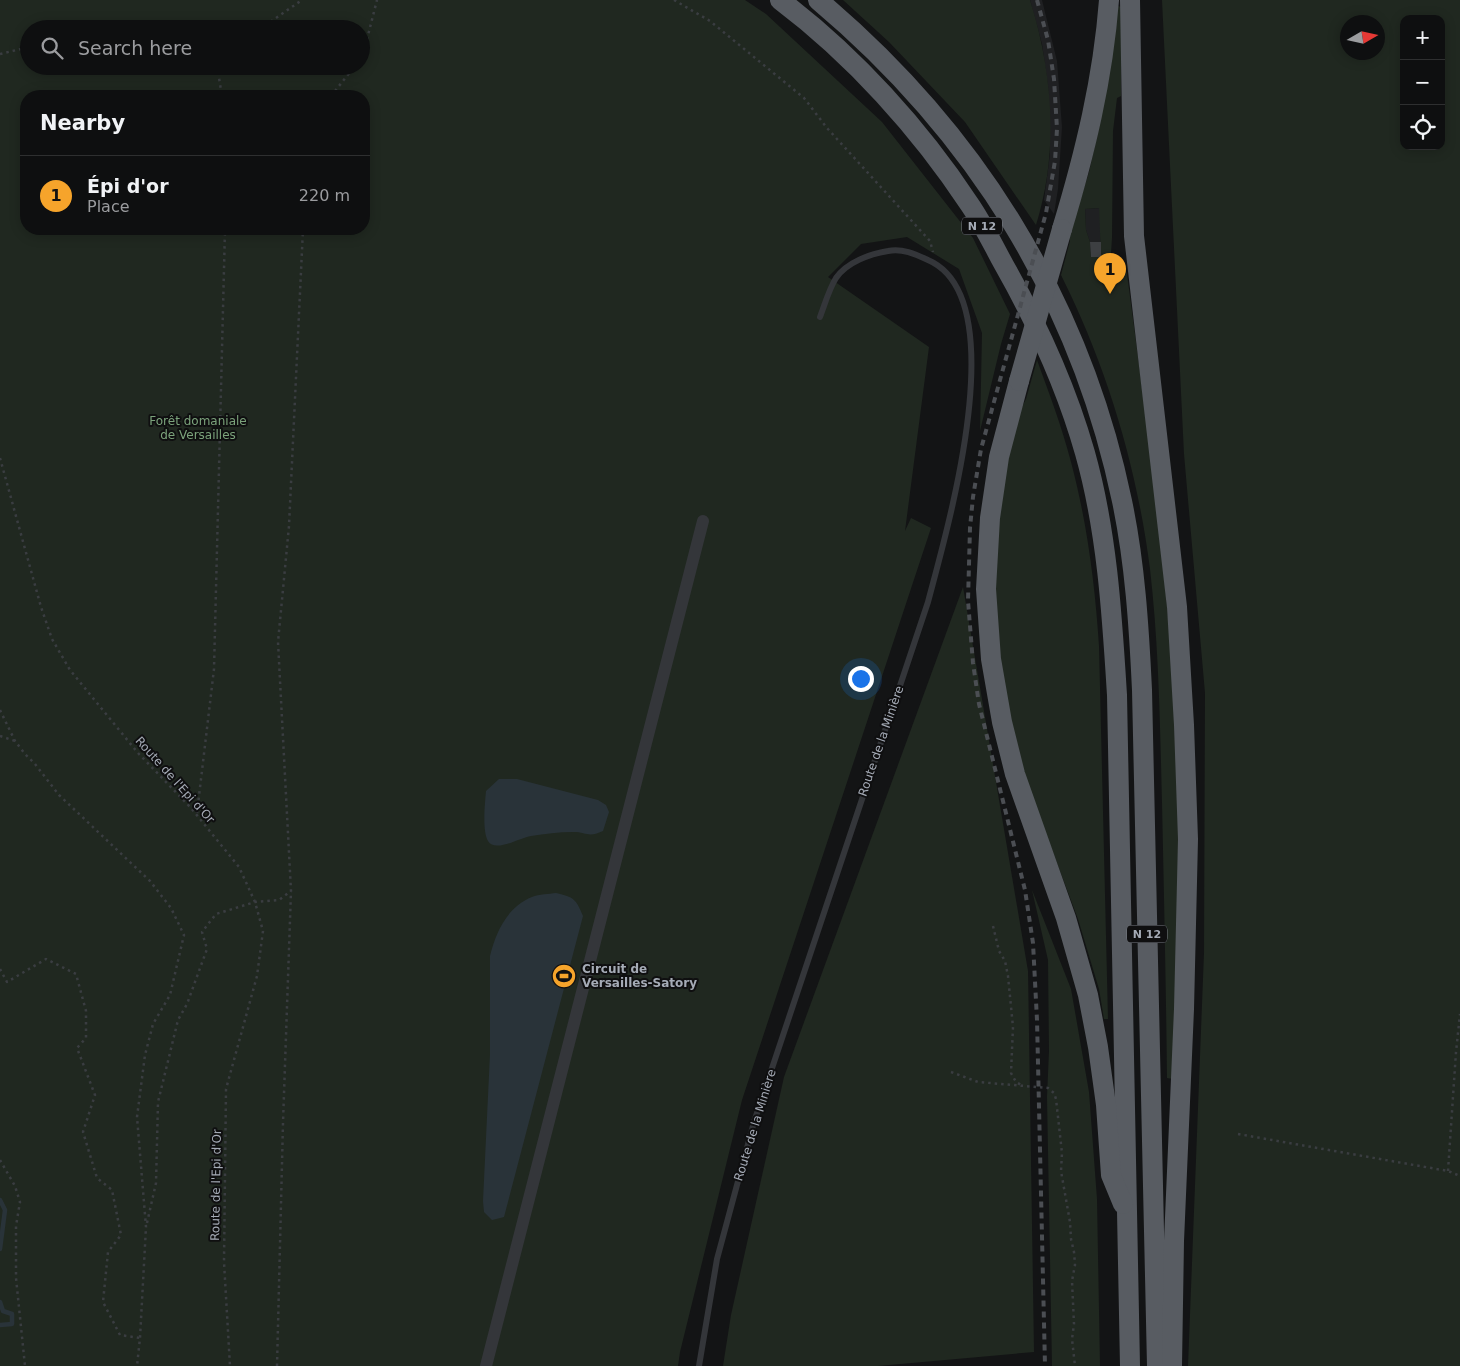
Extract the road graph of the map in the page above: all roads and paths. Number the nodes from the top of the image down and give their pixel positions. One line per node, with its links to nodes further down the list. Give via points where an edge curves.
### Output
1 (302, 0): 8 (path)
2 (377, 0): 9 (path)
3 (674, 0): 18 (path, via 710,21 804,98 827,128 930,241)
4 (780, 0): 37 (highway, N 12, via 834,46 902,114 972,207 1052,356 1085,453 1106,562 1117,695)
5 (818, 0): 48 (highway, N 12, via 854,30 926,103 992,190 1024,244 1076,347 1109,449 1132,560 1139,628)
6 (1109, 0): 37 (highway, bridge, via 1092,118 999,458 990,518 986,589 991,659 1002,722 1015,774 1066,918 1088,996 1106,1105 1111,1175)
7 (1130, 0): 49 (highway, via 1134,236 1177,607 1184,725 1187,830 1184,1009)
8 (273, 20)
9 (370, 25)
10 (20, 49): 11 (path)
11 (0, 54)
12 (218, 75): 14 (path)
13 (348, 75): 15 (path)
14 (221, 90)
15 (336, 90)
16 (225, 235): 25 (path, via 214,669)
17 (303, 235): 26 (path, via 289,517 278,642)
18 (936, 263): 19 (lane, Route de la Minière, via 897,249 877,253 848,266 836,278); 45 (lane, Route de la Minière, via 956,286 968,316 972,356 966,434 950,518 928,602 754,1122 717,1259)
19 (820, 316)
20 (0, 458): 25 (path, Route de l'Epi d'Or, via 52,639 70,670 138,753)
21 (703, 521): 44 (street)
22 (0, 710): 24 (path)
23 (0, 736): 24 (path)
24 (15, 741): 38 (path, via 59,795 150,881 171,908 184,934 170,995 153,1024 136,1116)
25 (196, 815): 27 (path, Route de l'Epi d'Or, via 239,867)
26 (291, 891): 27 (path, via 279,900); 43 (path, via 282,1123)
27 (255, 902): 38 (path, via 216,914 202,932 208,949 188,1004 178,1020 158,1102 156,1183); 42 (path, Route de l'Epi d'Or, via 263,931 257,976 226,1089 224,1262)
28 (993, 926): 32 (path, via 1008,976 1013,1027 1011,1073 1016,1082)
29 (0, 969): 39 (path, via 8,982 46,959 76,974 86,1011 86,1038 77,1048 95,1095 83,1132 97,1178 112,1190 121,1235 108,1252 103,1302 120,1335)
30 (1460, 1014): 35 (path)
31 (951, 1072): 32 (path, via 978,1082)
32 (1025, 1087): 46 (path, via 1048,1088 1056,1099 1061,1171 1075,1265 1072,1339)
33 (1238, 1134): 35 (path)
34 (0, 1160): 40 (path, via 20,1202 16,1226 16,1278)
35 (1448, 1171): 36 (path)
36 (1460, 1176)
37 (1127, 1216): 47 (highway, N 12)
38 (146, 1227): 39 (path)
39 (140, 1338): 41 (path)
40 (25, 1366)
41 (137, 1366)
42 (230, 1366)
43 (278, 1366)
44 (486, 1366)
45 (698, 1366)
46 (1075, 1366)
47 (1130, 1366)
48 (1157, 1366)
49 (1172, 1366)

